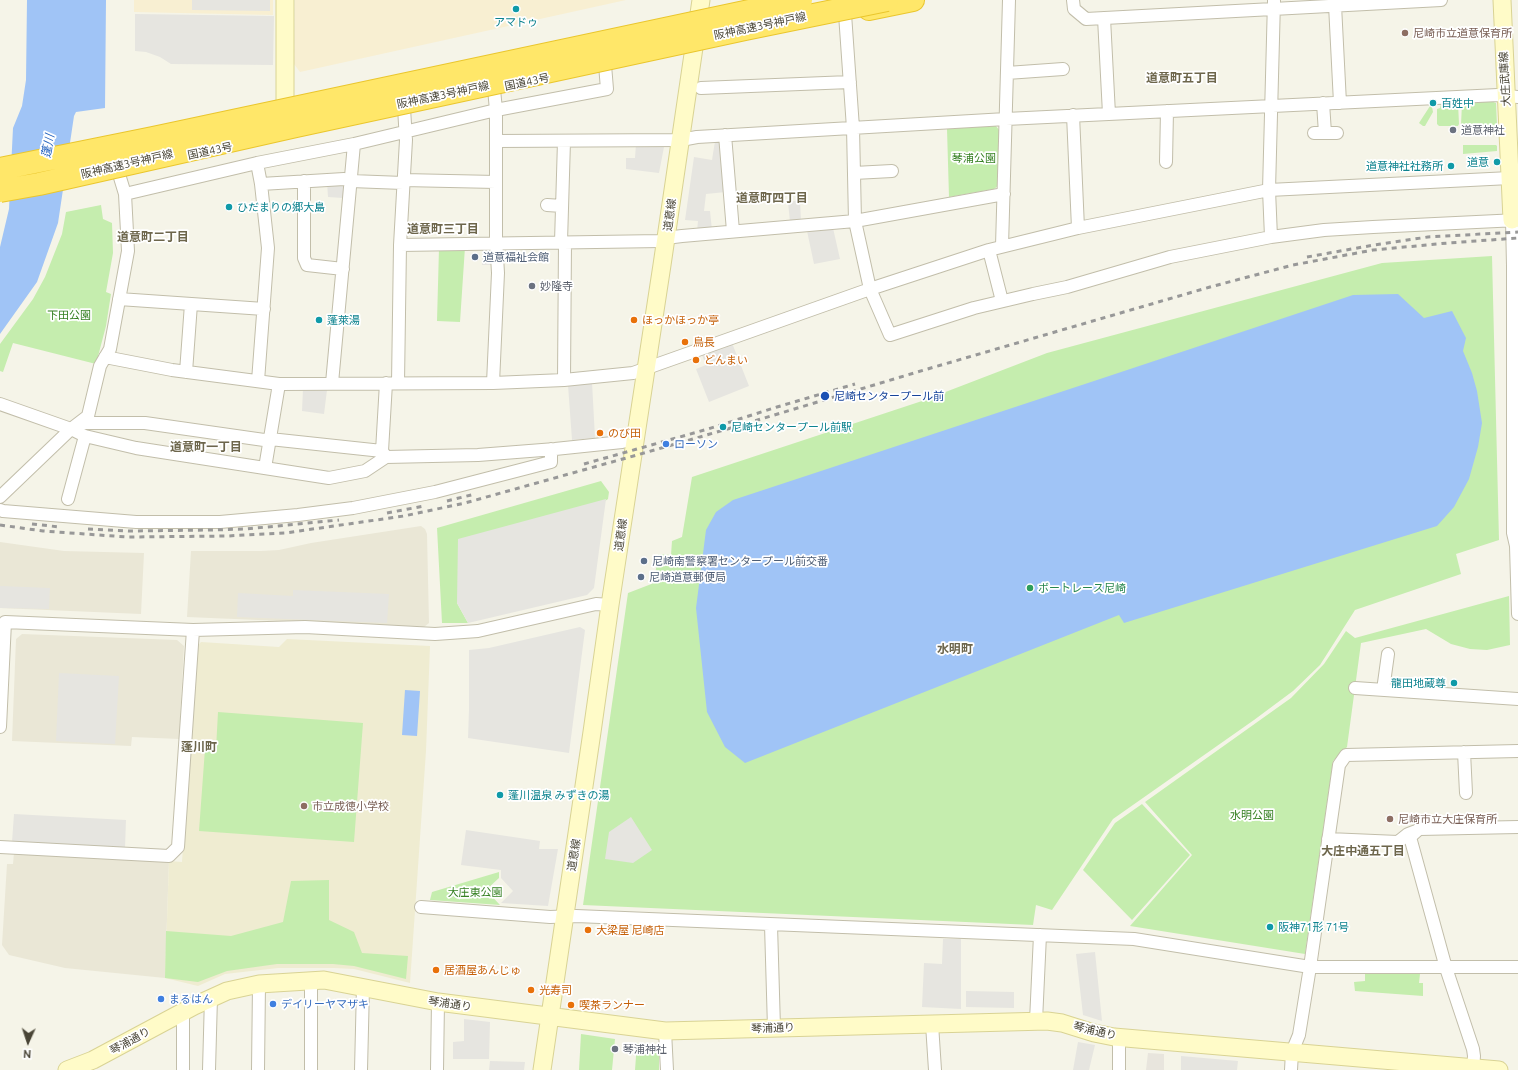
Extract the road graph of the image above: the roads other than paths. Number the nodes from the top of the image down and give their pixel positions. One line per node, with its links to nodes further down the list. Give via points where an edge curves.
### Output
1 (286, 0): 24 (street)
2 (801, 0): 41 (highway, 阪神高速3号神戸線, bridge, via 153,138)
3 (887, 0): 52 (highway, 阪神高速3号神戸線, bridge)
4 (913, 0): 13 (highway, 国道43号)
5 (1009, 0): 17 (street)
6 (1073, 0): 14 (street, via 1074,9 1086,19)
7 (1441, 0): 11 (street)
8 (1502, 0): 20 (street, 大庄武庫線)
9 (770, 1): 12 (highway)
10 (1274, 4): 11 (street); 14 (street); 25 (street)
11 (1335, 5): 22 (street)
12 (700, 8): 15 (street, 道意線); 24 (highway)
13 (845, 14): 15 (highway, 国道43号); 18 (street)
14 (1104, 18): 28 (street)
15 (696, 46): 21 (highway, 国道43号, via 606,65); 35 (street, 道意線)
16 (1063, 69): 17 (street)
17 (1007, 73): 30 (street)
18 (850, 82): 19 (street); 31 (street)
19 (701, 88)
20 (1512, 96): 22 (street); 45 (street, 大庄武庫線)
21 (495, 100): 26 (highway, 国道43号); 32 (street); 36 (street)
22 (1340, 102): 23 (street)
23 (1324, 103): 25 (street); 33 (street)
24 (285, 104): 41 (highway)
25 (1271, 106): 27 (street); 51 (street)
26 (404, 108): 32 (street); 42 (highway, 国道43号)
27 (1167, 111): 28 (street); 39 (street)
28 (1109, 114): 29 (street)
29 (1073, 116): 30 (street); 60 (street)
30 (1006, 119): 31 (street); 54 (street)
31 (853, 128): 34 (street); 44 (street)
32 (405, 132): 38 (street); 48 (street)
33 (1326, 133)
34 (725, 136): 35 (street); 61 (street)
35 (681, 140): 37 (street); 63 (street, 道意線)
36 (496, 141): 37 (street); 49 (street)
37 (564, 142): 57 (street)
38 (354, 144): 40 (street); 47 (street)
39 (1166, 162)
40 (257, 163): 50 (street); 53 (street)
41 (2, 165)
42 (118, 171): 53 (street); 55 (highway, 国道43号)
43 (892, 171): 44 (street)
44 (854, 173): 59 (street)
45 (1510, 178): 51 (street); 58 (street, 大庄武庫線)
46 (304, 181): 47 (street); 50 (street); 70 (street, via 304,258 307,266)
47 (351, 181): 48 (street); 70 (street)
48 (403, 182): 49 (street); 66 (street)
49 (496, 182): 65 (street)
50 (261, 184): 75 (street, via 268,248)
51 (1269, 190): 60 (street); 62 (street)
52 (0, 191)
53 (125, 194): 72 (street, via 128,251)
54 (1004, 194): 59 (street); 67 (street)
55 (0, 198)
56 (547, 205): 57 (street)
57 (562, 206): 64 (street)
58 (1515, 220): 62 (street, via 1352,228); 69 (street, 大庄武庫線)
59 (855, 221): 61 (street); 71 (street)
60 (1078, 228): 67 (street)
61 (733, 231): 63 (street)
62 (1271, 237): 73 (street, via 1170,257 1067,287)
63 (666, 238): 64 (street, via 661,241); 77 (street, 道意線)
64 (563, 242): 65 (street); 79 (street)
65 (497, 243): 66 (street); 84 (street, via 498,273)
66 (400, 245): 83 (street)
67 (1002, 246): 68 (street)
68 (989, 250): 71 (street); 73 (street)
69 (1516, 255): 86 (street, 大庄武庫線)
70 (343, 269): 81 (street)
71 (870, 290): 73 (street, via 890,335); 77 (street)
72 (119, 299): 74 (street); 76 (street, via 110,349)
73 (1002, 301)
74 (191, 304): 75 (street); 78 (street)
75 (264, 309): 80 (street)
76 (105, 357): 78 (street); 88 (street, via 100,366 88,416)
77 (645, 369): 79 (street, via 633,373); 90 (street, 道意線)
78 (186, 372): 80 (street)
79 (564, 380): 84 (street)
80 (258, 381): 85 (street)
81 (332, 383): 82 (street); 85 (street)
82 (386, 383): 83 (street); 94 (street)
83 (398, 383): 84 (street)
84 (492, 383)
85 (279, 384): 91 (street)
86 (1516, 394): 93 (street, 大庄武庫線)
87 (0, 404): 88 (street)
88 (75, 426): 89 (street); 91 (street, via 145,423); 96 (street)
89 (85, 436): 95 (street, via 136,448); 97 (street)
90 (636, 438): 92 (street, via 622,442); 100 (street, 道意線)
91 (270, 439): 94 (street); 95 (street)
92 (551, 449): 94 (street, via 478,455); 98 (street, via 551,462 435,492 353,508 298,515 220,522 136,522)
93 (1516, 451): 99 (street, 大庄武庫線, via 1513,533)
94 (384, 454): 95 (street, via 365,471 329,478)
95 (266, 468)
96 (0, 498)
97 (68, 499)
98 (0, 510)
99 (1517, 546): 101 (street, 大庄武庫線)
100 (610, 605): 102 (street, via 596,604 478,631 435,634 305,628); 116 (street, 道意線)
101 (1518, 614)
102 (193, 630): 107 (street, via 5,622); 114 (street, via 178,847 169,856)
103 (1388, 654): 105 (street)
104 (1355, 688): 105 (street)
105 (1383, 690): 106 (street)
106 (1518, 699)
107 (0, 727)
108 (1518, 751): 109 (street)
109 (1464, 752): 110 (street); 113 (street, via 1346,755 1339,765)
110 (1466, 792)
111 (1518, 827): 112 (street)
112 (1418, 829): 113 (street, via 1398,842); 121 (street, via 1410,837)
113 (1328, 839): 119 (street)
114 (0, 847)
115 (421, 907): 116 (street)
116 (564, 917): 117 (street); 128 (street, 道意線)
117 (771, 925): 118 (street); 131 (street)
118 (1040, 935): 119 (street, via 1134,938); 129 (street)
119 (1310, 967): 121 (street); 134 (street, via 1299,1035)
120 (1518, 967): 121 (street)
121 (1446, 968): 136 (street, via 1473,1049)
122 (311, 980): 123 (street, 琴浦通り); 124 (street, 琴浦通り, via 333,981); 141 (street)
123 (259, 984): 125 (street, 琴浦通り, via 234,988); 140 (street)
124 (363, 988): 126 (street, 琴浦通り); 142 (street)
125 (211, 997): 127 (street, 琴浦通り); 139 (street)
126 (438, 1002): 128 (street, 琴浦通り); 143 (street)
127 (183, 1012): 135 (street, 琴浦通り); 138 (street)
128 (549, 1017): 132 (street, 琴浦通り); 144 (street, 道意線)
129 (1036, 1021): 130 (street, 琴浦通り); 133 (street, 琴浦通り, via 1052,1021)
130 (932, 1024): 131 (street, 琴浦通り); 146 (street)
131 (774, 1028): 132 (street, 琴浦通り)
132 (665, 1031): 145 (street)
133 (1120, 1037): 134 (street, 琴浦通り); 147 (street)
134 (1292, 1052): 136 (street, 琴浦通り); 148 (street)
135 (88, 1067): 137 (street, 琴浦通り)
136 (1473, 1068): 149 (street, 琴浦通り)
137 (67, 1070)
138 (183, 1070)
139 (209, 1070)
140 (258, 1070)
141 (311, 1070)
142 (361, 1070)
143 (437, 1070)
144 (542, 1070)
145 (667, 1070)
146 (934, 1070)
147 (1119, 1070)
148 (1291, 1070)
149 (1499, 1070)

